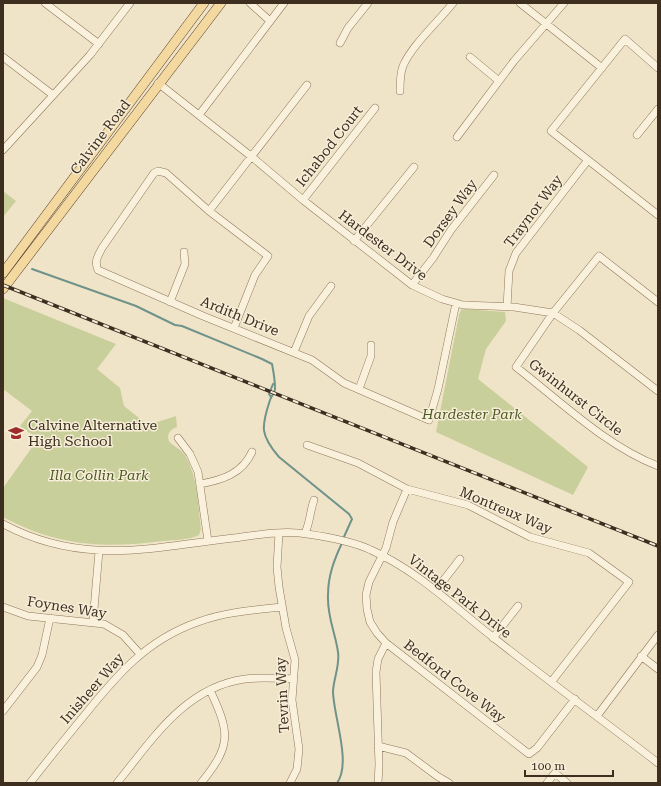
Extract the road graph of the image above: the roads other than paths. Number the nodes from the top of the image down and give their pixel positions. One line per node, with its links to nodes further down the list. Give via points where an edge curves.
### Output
1 (45, 3): 14 (street)
2 (130, 3): 14 (street)
3 (204, 3): 39 (main road, Calvine Road)
4 (221, 3): 20 (main road, Calvine Road)
5 (250, 3): 11 (street)
6 (284, 3): 11 (street)
7 (368, 3): 13 (street, via 348,28)
8 (453, 3): 22 (street, via 429,30 404,66 400,75)
9 (520, 3): 12 (street)
10 (564, 3): 12 (street)
11 (270, 21): 26 (street)
12 (547, 24): 17 (street); 19 (street)
13 (340, 43)
14 (99, 44): 23 (street)
15 (3, 57): 23 (street)
16 (470, 57): 19 (street)
17 (602, 68): 18 (street, via 625,39); 31 (street, via 551,131)
18 (658, 68)
19 (499, 81): 28 (street)
20 (158, 83): 26 (street, Hardester Drive); 42 (main road, Calvine Road)
21 (307, 85): 30 (street)
22 (400, 91)
23 (53, 95): 29 (street)
24 (375, 108): 34 (street, Ichabod Court)
25 (658, 109): 27 (street)
26 (199, 115): 30 (street, Hardester Drive)
27 (637, 135)
28 (457, 137)
29 (3, 150)
30 (252, 157): 34 (street, Hardester Drive); 35 (street)
31 (588, 160): 36 (street); 46 (street, Traynor Way, via 516,254 510,271)
32 (414, 167): 37 (street)
33 (494, 175): 40 (street, Dorsey Way)
34 (303, 200): 37 (street, Hardester Drive)
35 (209, 210): 43 (street, Ardith Drive, via 166,173 158,170 96,260 98,270); 48 (street, via 268,256 255,275)
36 (658, 215)
37 (354, 241): 40 (street, Hardester Drive)
38 (184, 252): 43 (street, via 185,264)
39 (3, 273)
40 (412, 285): 45 (street, Hardester Drive)
41 (331, 286): 50 (street, via 309,316)
42 (3, 289)
43 (170, 302): 48 (street, Ardith Drive)
44 (658, 302): 47 (street, via 599,256)
45 (456, 303): 46 (street, Hardester Drive); 51 (street, Ardith Drive, via 438,389 428,420)
46 (507, 307): 47 (street, Hardester Drive)
47 (553, 313): 52 (street, Hardester Drive, via 574,326); 56 (street, Gwinhurst Circle, via 516,367 614,444)
48 (234, 328): 50 (street, Ardith Drive)
49 (371, 345): 51 (street, via 371,356)
50 (294, 352): 51 (street, Ardith Drive, via 312,360 344,383)
51 (359, 389)
52 (658, 391)
53 (178, 438): 57 (street, via 190,454)
54 (307, 445): 58 (street, via 358,463)
55 (252, 452): 57 (street, via 242,467 232,475)
56 (658, 466)
57 (200, 484): 63 (street)
58 (407, 489): 65 (street, Bedford Cove Way, via 393,522); 80 (street, Montreux Way, via 468,505 530,537 582,550 601,560 628,582)
59 (314, 500): 62 (street)
60 (3, 524): 64 (street, Vintage Park Drive, via 29,537)
61 (279, 533): 62 (street, Vintage Park Drive); 63 (street, Vintage Park Drive); 70 (street, Tevrin Way, via 277,567)
62 (305, 533): 65 (street, Vintage Park Drive, via 350,543)
63 (208, 541): 64 (street, Vintage Park Drive, via 135,551)
64 (99, 552): 72 (street)
65 (383, 556): 67 (street, Vintage Park Drive); 75 (street, Bedford Cove Way, via 369,582 366,602 373,628)
66 (460, 559): 67 (street)
67 (436, 590): 74 (street, Vintage Park Drive)
68 (518, 606): 74 (street)
69 (3, 607): 71 (street, Foynes Way, via 28,616)
70 (282, 607): 76 (street, Inisheer Way, via 232,613 198,622 161,640); 79 (street, Tevrin Way, via 295,660)
71 (50, 618): 72 (street, Foynes Way); 83 (street, via 37,667)
72 (93, 621): 76 (street, Foynes Way, via 119,632)
73 (658, 635): 77 (street)
74 (493, 638): 80 (street, Vintage Park Drive)
75 (386, 643): 82 (street, Bedford Cove Way, via 529,754 537,748); 85 (street, via 378,659 376,672)
76 (140, 654): 87 (street, Inisheer Way, via 115,677)
77 (641, 656): 78 (street); 84 (street)
78 (658, 668)
79 (294, 679): 81 (street, via 244,680); 90 (street, Tevrin Way, via 292,700 299,756 297,769)
80 (552, 681): 82 (street, Vintage Park Drive)
81 (210, 690): 88 (street, via 188,703 168,721); 89 (street, via 223,718 225,738 220,757)
82 (575, 699): 84 (street, Vintage Park Drive)
83 (3, 711)
84 (597, 716): 86 (street, Vintage Park Drive)
85 (378, 746): 91 (street); 92 (street, via 406,753)
86 (658, 764)
87 (30, 783)
88 (117, 783)
89 (201, 783)
90 (290, 783)
91 (378, 783)
92 (449, 783)
93 (547, 783): 94 (street, via 555,773)
94 (567, 783)

